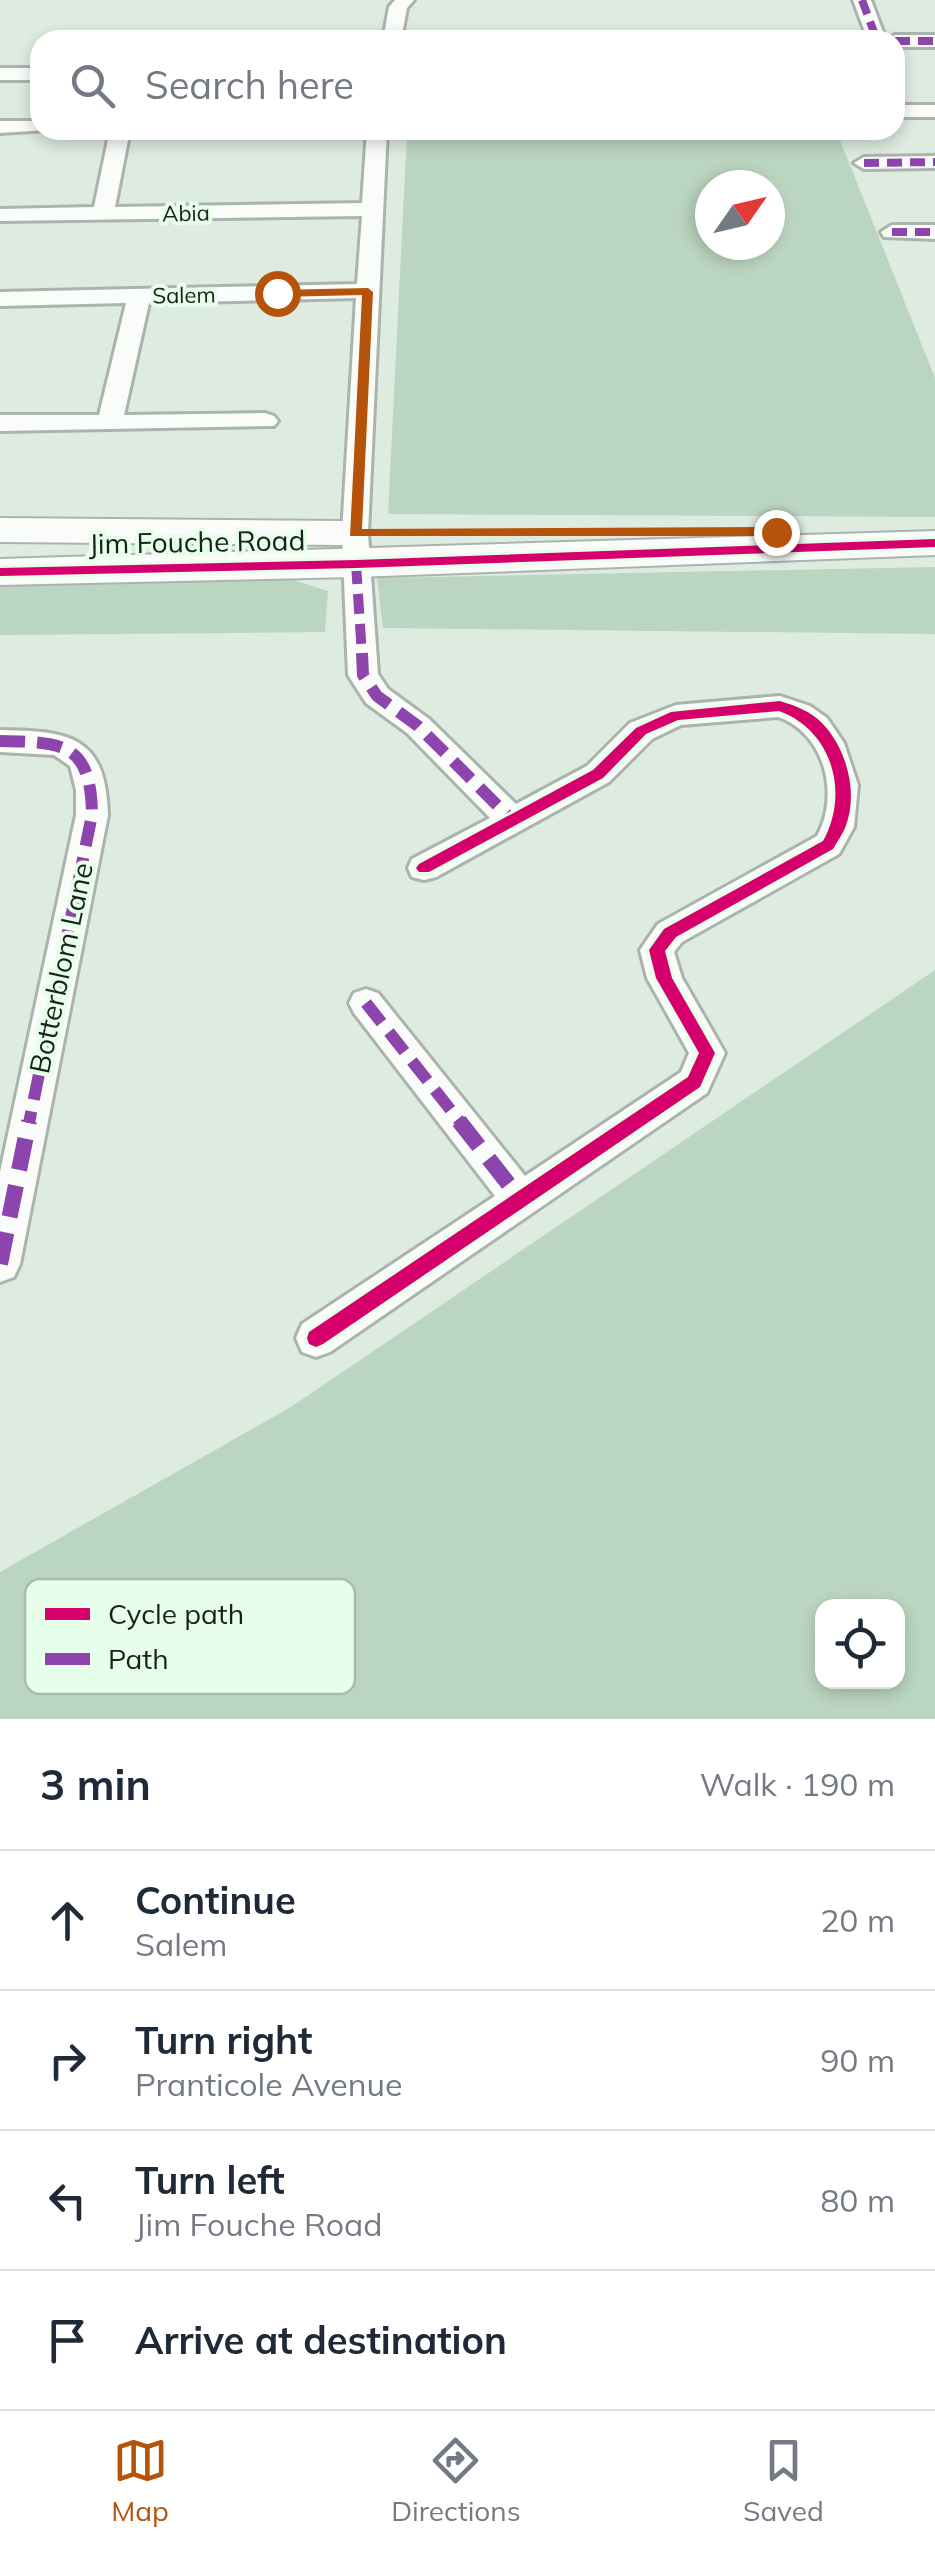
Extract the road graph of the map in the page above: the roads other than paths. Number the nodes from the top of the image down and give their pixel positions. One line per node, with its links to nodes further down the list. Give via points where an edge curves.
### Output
1 (405, 0): 3 (street)
2 (862, 0): 4 (street)
3 (394, 30)
4 (872, 30)
5 (905, 41): 6 (street)
6 (935, 41)
7 (0, 74): 8 (street)
8 (30, 74)
9 (905, 110): 10 (street)
10 (935, 110)
11 (0, 127): 12 (street)
12 (30, 127)
13 (118, 140): 18 (street)
14 (378, 140): 17 (street)
15 (935, 162): 16 (street)
16 (864, 163)
17 (372, 209): 18 (street, Abia); 22 (street)
18 (103, 214): 19 (street, Abia)
19 (0, 216)
20 (892, 232): 21 (street)
21 (935, 232)
22 (368, 292): 23 (street, Salem); 31 (street)
23 (139, 296): 24 (street, Salem); 26 (street)
24 (0, 299)
25 (266, 421): 26 (street)
26 (110, 422): 27 (street)
27 (0, 423)
28 (0, 530): 31 (street, Jim Fouche Road)
29 (935, 534): 31 (street, Jim Fouche Road)
30 (935, 543): 31 (street, Jim Fouche Road)
31 (356, 548): 32 (street, Jim Fouche Road); 34 (street, via 368,686)
32 (0, 572)
33 (0, 742): 38 (street, Botterblom Lane, via 60,743 81,757 94,781)
34 (514, 821): 35 (street); 37 (street, via 598,774 641,731 676,715 797,709 830,742 839,766 839,831 828,846 670,933 657,950 665,983 707,1052 694,1082)
35 (424, 868)
36 (366, 1003): 37 (street)
37 (521, 1200): 39 (street)
38 (0, 1264)
39 (316, 1338)

